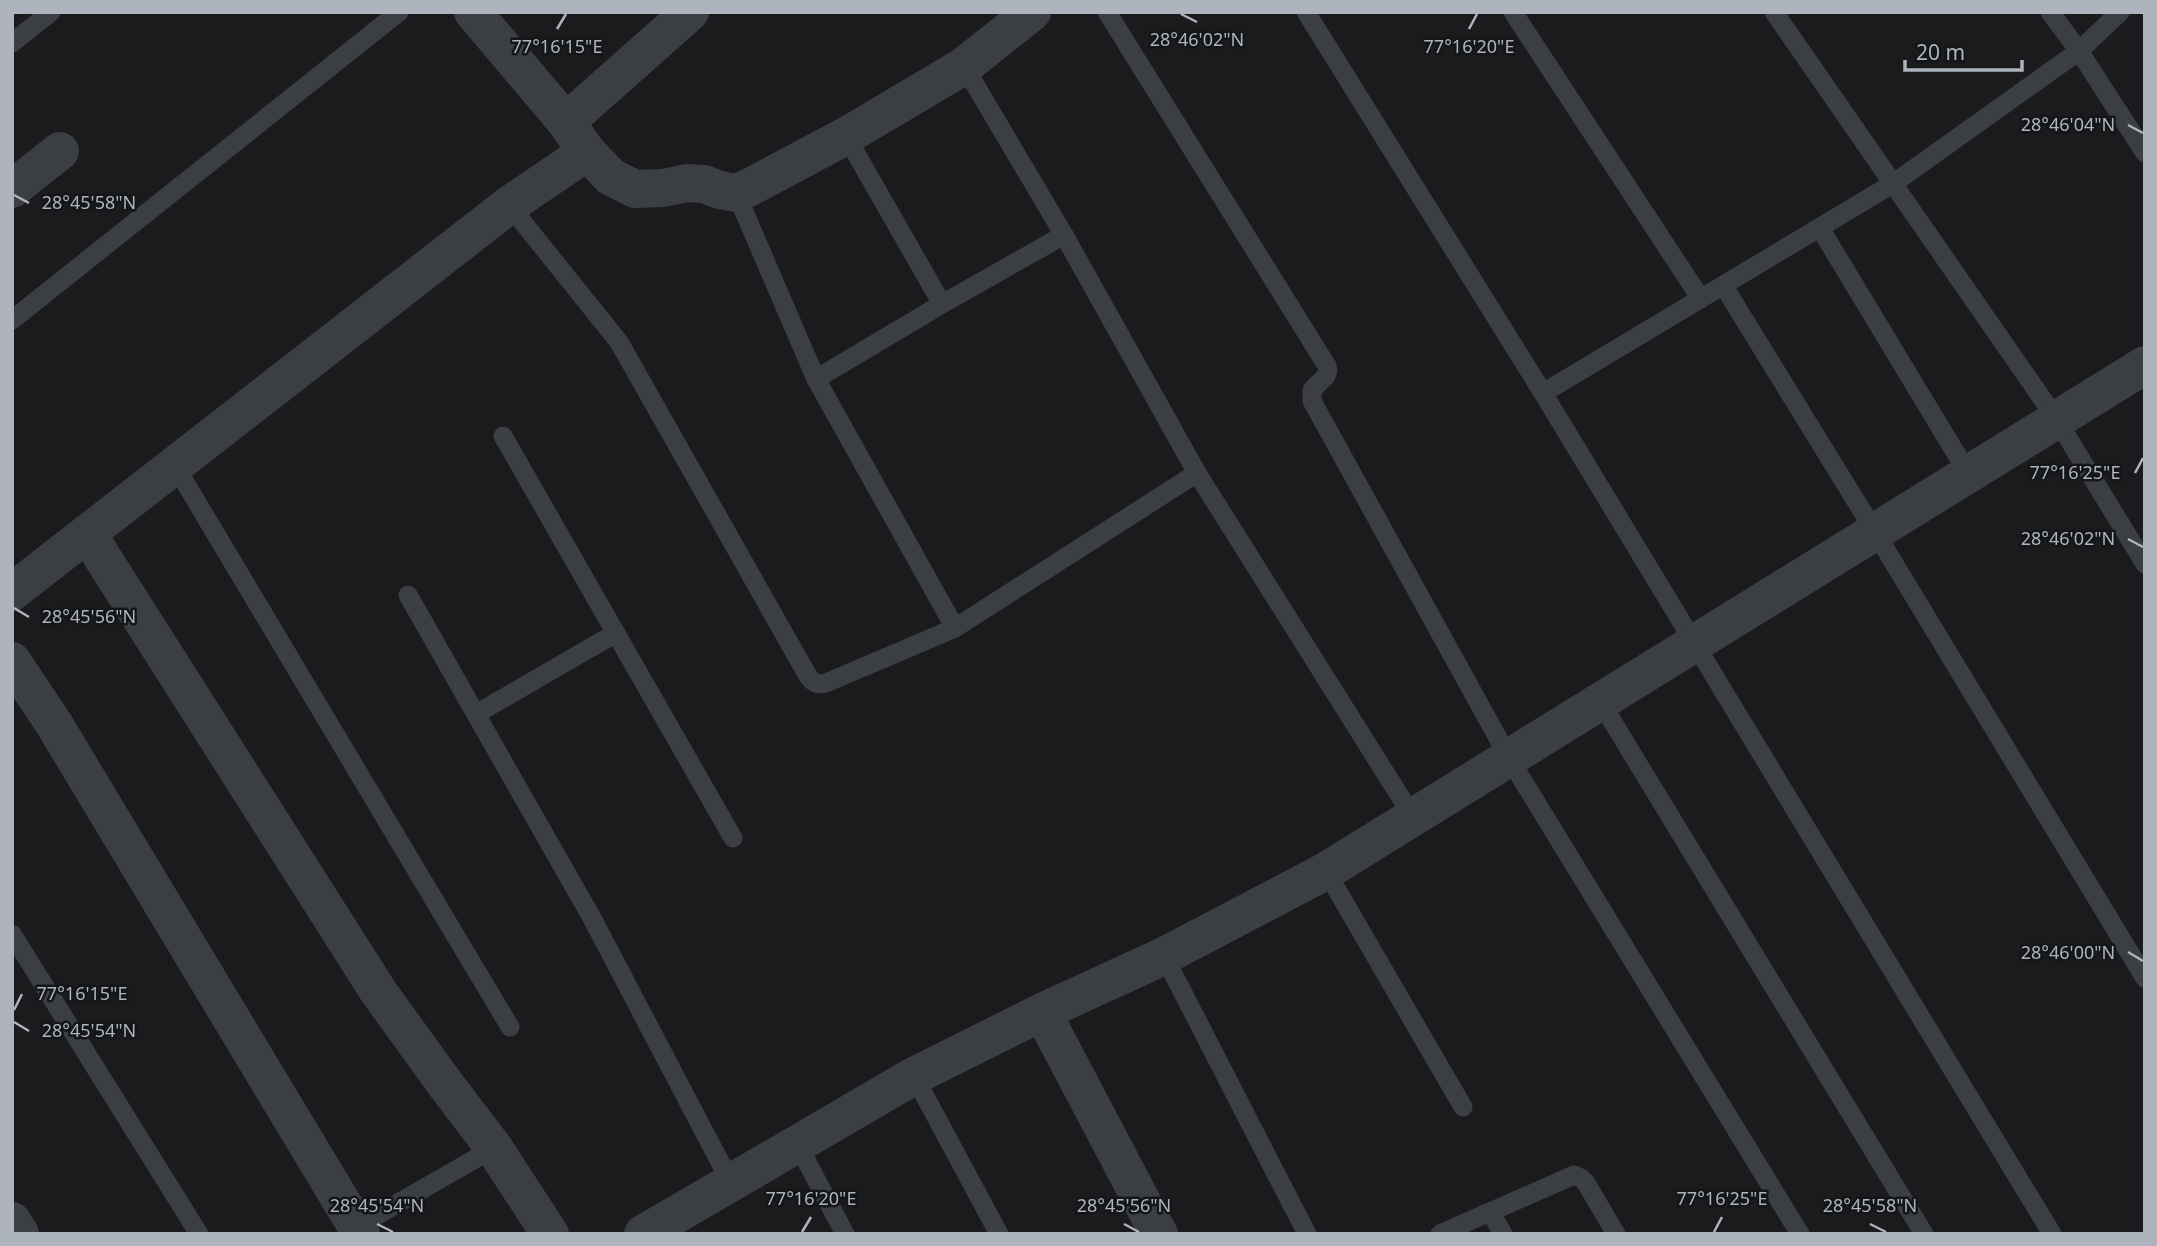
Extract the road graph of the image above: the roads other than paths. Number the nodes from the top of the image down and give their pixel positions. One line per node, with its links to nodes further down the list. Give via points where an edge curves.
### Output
1 (51, 12): 12 (lane)
2 (399, 12): 28 (lane)
3 (473, 12): 16 (street)
4 (690, 12): 16 (street)
5 (1032, 12): 14 (street)
6 (1107, 12): 48 (lane, via 1327,366 1326,376 1312,390 1312,401)
7 (1306, 12): 31 (lane)
8 (1513, 12): 26 (lane)
9 (2050, 12): 13 (lane)
10 (2120, 12): 13 (lane)
11 (1779, 14): 19 (lane)
12 (12, 43)
13 (2080, 51): 18 (lane); 19 (lane)
14 (964, 66): 15 (street); 24 (lane)
15 (846, 136): 21 (street); 27 (lane)
16 (576, 137): 21 (street, via 611,177 635,189 687,183); 22 (street)
17 (60, 151): 20 (street)
18 (2145, 153)
19 (1894, 184): 23 (lane); 32 (lane)
20 (12, 189)
21 (736, 192): 30 (lane)
22 (509, 205): 34 (street); 42 (lane, via 619,342 812,682 826,683)
23 (1820, 228): 25 (lane); 36 (lane)
24 (1064, 234): 27 (lane); 35 (lane)
25 (1723, 285): 26 (lane); 37 (lane)
26 (1701, 299): 31 (lane)
27 (942, 304): 30 (lane)
28 (12, 320)
29 (2145, 365): 32 (street)
30 (816, 379): 42 (lane)
31 (1544, 393): 44 (lane)
32 (2057, 420): 36 (street); 39 (lane)
33 (503, 436): 43 (lane)
34 (174, 464): 38 (street); 56 (lane)
35 (1197, 473): 42 (lane); 49 (lane)
36 (1969, 475): 37 (street)
37 (1875, 532): 44 (street); 54 (lane)
38 (87, 533): 40 (street); 60 (street, via 379,991)
39 (2145, 564)
40 (12, 592)
41 (408, 595): 47 (lane)
42 (955, 628)
43 (616, 633): 47 (lane); 50 (lane)
44 (1694, 644): 46 (street); 78 (lane)
45 (12, 661): 64 (street, via 54,724)
46 (1600, 701): 48 (street); 77 (lane)
47 (475, 714): 61 (lane, via 592,918)
48 (1509, 758): 49 (street); 76 (lane)
49 (1413, 817): 51 (street)
50 (733, 838)
51 (1326, 871): 53 (street); 58 (lane)
52 (12, 934): 66 (lane)
53 (1164, 956): 55 (street); 72 (lane)
54 (2145, 978)
55 (1042, 1012): 57 (street); 71 (street)
56 (510, 1027)
57 (914, 1076): 59 (street); 70 (lane)
58 (1463, 1107)
59 (798, 1145): 61 (street); 69 (lane)
60 (494, 1148): 64 (lane); 67 (street)
61 (732, 1183): 68 (street)
62 (1491, 1213): 73 (lane); 74 (lane); 75 (lane, via 1574,1175 1586,1183)
63 (12, 1221): 65 (street)
64 (355, 1231)
65 (20, 1234)
66 (199, 1234)
67 (550, 1234)
68 (643, 1234)
69 (845, 1234)
70 (999, 1234)
71 (1159, 1234)
72 (1307, 1234)
73 (1440, 1234)
74 (1503, 1234)
75 (1616, 1234)
76 (1800, 1234)
77 (1924, 1234)
78 (2052, 1234)

